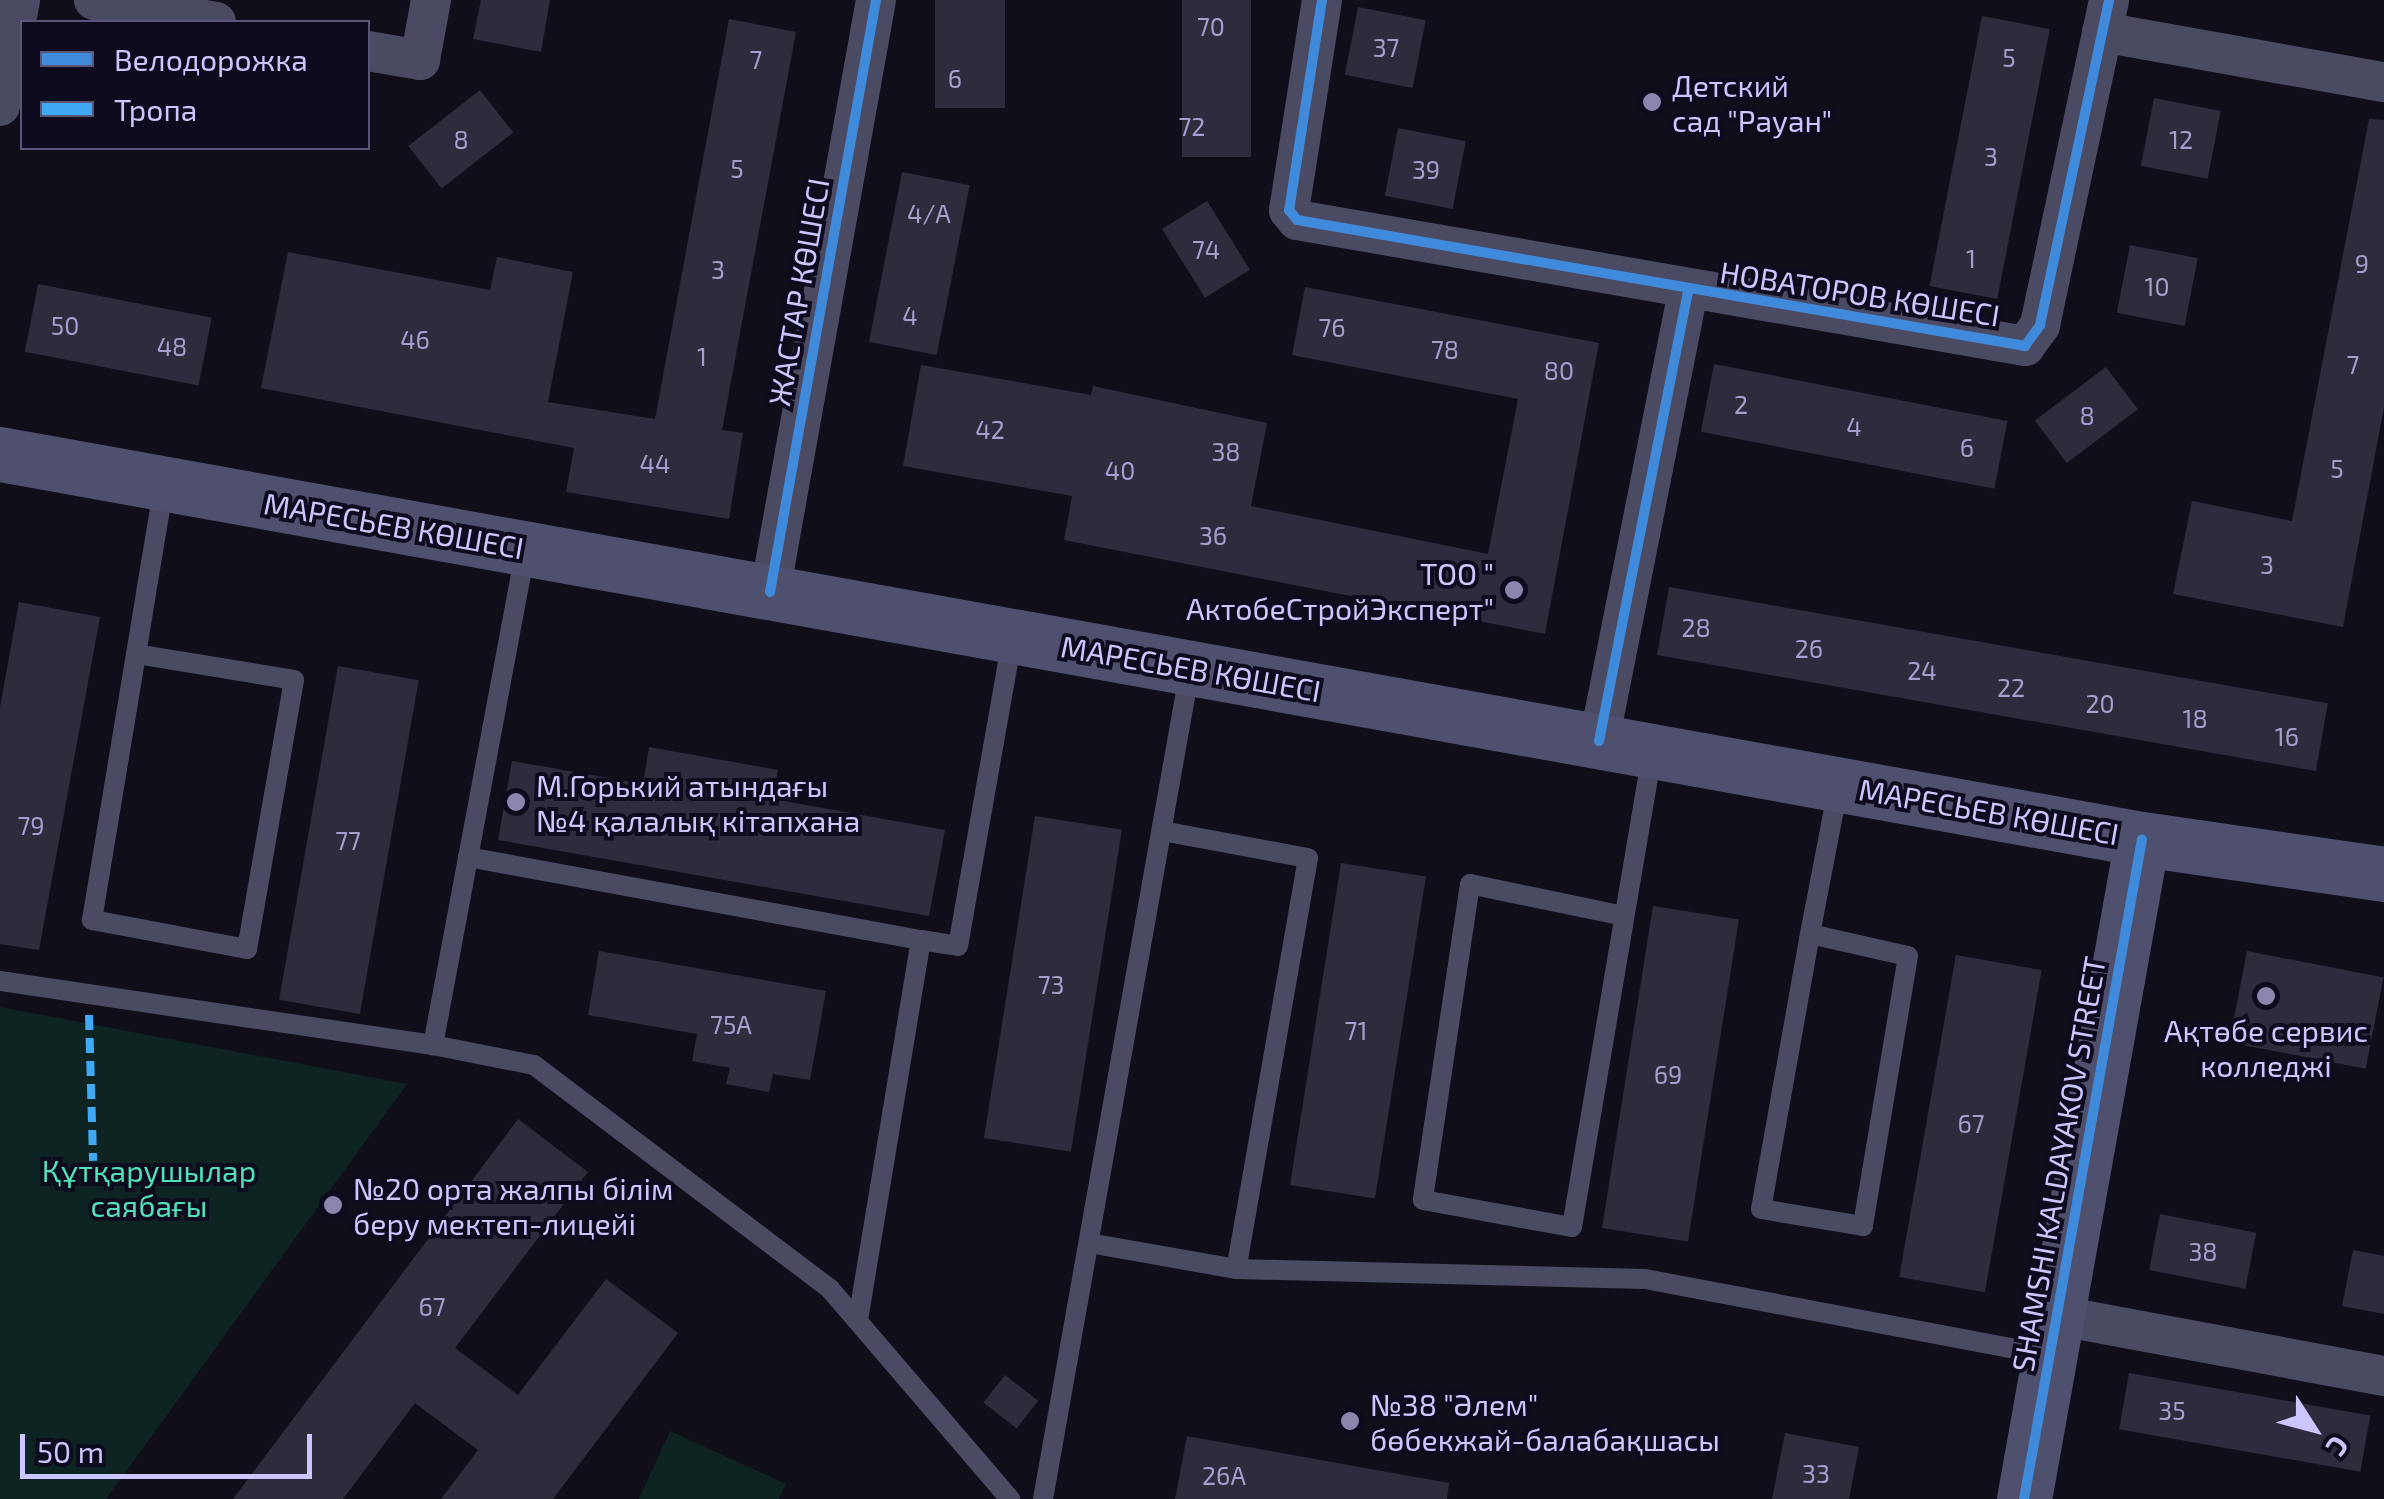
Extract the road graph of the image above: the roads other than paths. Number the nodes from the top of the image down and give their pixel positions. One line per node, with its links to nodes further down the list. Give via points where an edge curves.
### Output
1 (20, 0): 10 (street)
2 (94, 0): 7 (street)
3 (431, 0): 8 (street, via 420,60)
4 (876, 0): 15 (street, ЖАСТАР КӨШЕСІ)
5 (1322, 0): 11 (street, НОВАТОРОВ КӨШЕСІ, via 1292,217)
6 (2106, 16): 9 (street, НОВАТОРОВ КӨШЕСІ); 11 (street, НОВАТОРОВ КӨШЕСІ, via 2040,325 2025,346)
7 (205, 20)
8 (370, 50)
9 (2384, 82)
10 (0, 106)
11 (1688, 290): 19 (street, НОВАТОРОВ КӨШЕСІ)
12 (0, 454): 13 (main road, МАРЕСЬЕВ КӨШЕСІ)
13 (165, 484): 14 (main road, МАРЕСЬЕВ КӨШЕСІ); 17 (lane)
14 (526, 548): 15 (main road, МАРЕСЬЕВ КӨШЕСІ); 24 (lane)
15 (770, 592): 16 (main road, МАРЕСЬЕВ КӨШЕСІ)
16 (1013, 636): 18 (main road, МАРЕСЬЕВ КӨШЕСІ); 28 (lane, via 958,946)
17 (136, 654): 17 (lane, via 92,920 247,949 294,680)
18 (1190, 668): 19 (main road, МАРЕСЬЕВ КӨШЕСІ); 22 (lane)
19 (1600, 741): 20 (main road, МАРЕСЬЕВ КӨШЕСІ)
20 (1652, 750): 21 (main road, МАРЕСЬЕВ КӨШЕСІ); 26 (lane)
21 (1838, 784): 23 (main road, МАРЕСЬЕВ КӨШЕСІ); 27 (lane)
22 (1162, 831): 31 (lane); 32 (lane, via 1308,858)
23 (2142, 838): 25 (main road, МАРЕСЬЕВ КӨШЕСІ); 34 (main road, SHAMSHI KALDAYAKOV STREET)
24 (468, 857): 28 (lane); 30 (lane)
25 (2381, 858)
26 (1624, 916): 26 (lane, via 1572,1227 1423,1200 1470,884)
27 (1810, 934): 27 (lane, via 1761,1210 1862,1226 1908,956)
28 (921, 940): 33 (lane)
29 (0, 981): 30 (lane)
30 (432, 1045): 33 (lane, via 534,1065)
31 (1088, 1243): 32 (lane); 37 (lane)
32 (1236, 1269): 34 (lane, via 1644,1279)
33 (858, 1320): 36 (lane)
34 (2052, 1335): 35 (street); 38 (main road, SHAMSHI KALDAYAKOV STREET)
35 (2384, 1376)
36 (1010, 1499)
37 (1043, 1499)
38 (2024, 1499)

